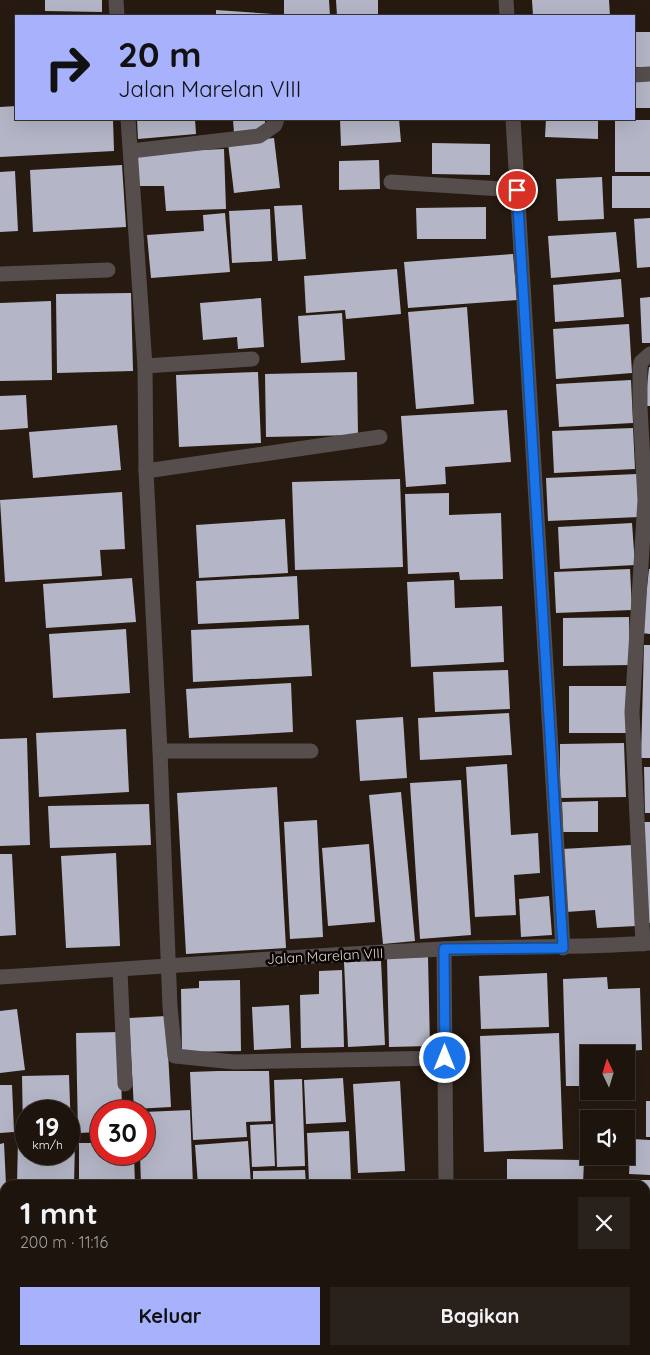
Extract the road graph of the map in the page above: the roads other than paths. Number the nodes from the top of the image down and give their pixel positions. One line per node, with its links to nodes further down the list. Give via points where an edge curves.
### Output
1 (116, 0): 3 (street)
2 (506, 0): 4 (street)
3 (118, 15)
4 (507, 15)
5 (650, 74): 6 (street)
6 (635, 75)
7 (128, 120): 10 (street)
8 (276, 120): 10 (street, via 259,136)
9 (513, 120): 12 (street)
10 (131, 151): 17 (street)
11 (391, 182): 12 (street)
12 (517, 190): 23 (street)
13 (108, 270): 14 (street)
14 (0, 274)
15 (650, 354): 22 (street, via 641,362 640,368 645,500 632,712)
16 (252, 359): 17 (street)
17 (145, 366): 19 (street)
18 (380, 438): 19 (street)
19 (146, 471): 20 (street)
20 (160, 751): 21 (street); 25 (street)
21 (311, 751)
22 (646, 944): 23 (street, Jalan Marelan VIII)
23 (563, 948): 24 (street, Jalan Marelan VIII)
24 (444, 949): 25 (street, Jalan Marelan VIII); 28 (street)
25 (168, 965): 26 (street, Jalan Marelan VIII); 28 (street, via 175,1056 234,1062)
26 (120, 970): 27 (street, Jalan Marelan VIII); 29 (street)
27 (0, 977)
28 (445, 1058): 30 (street)
29 (126, 1084)
30 (446, 1180)

